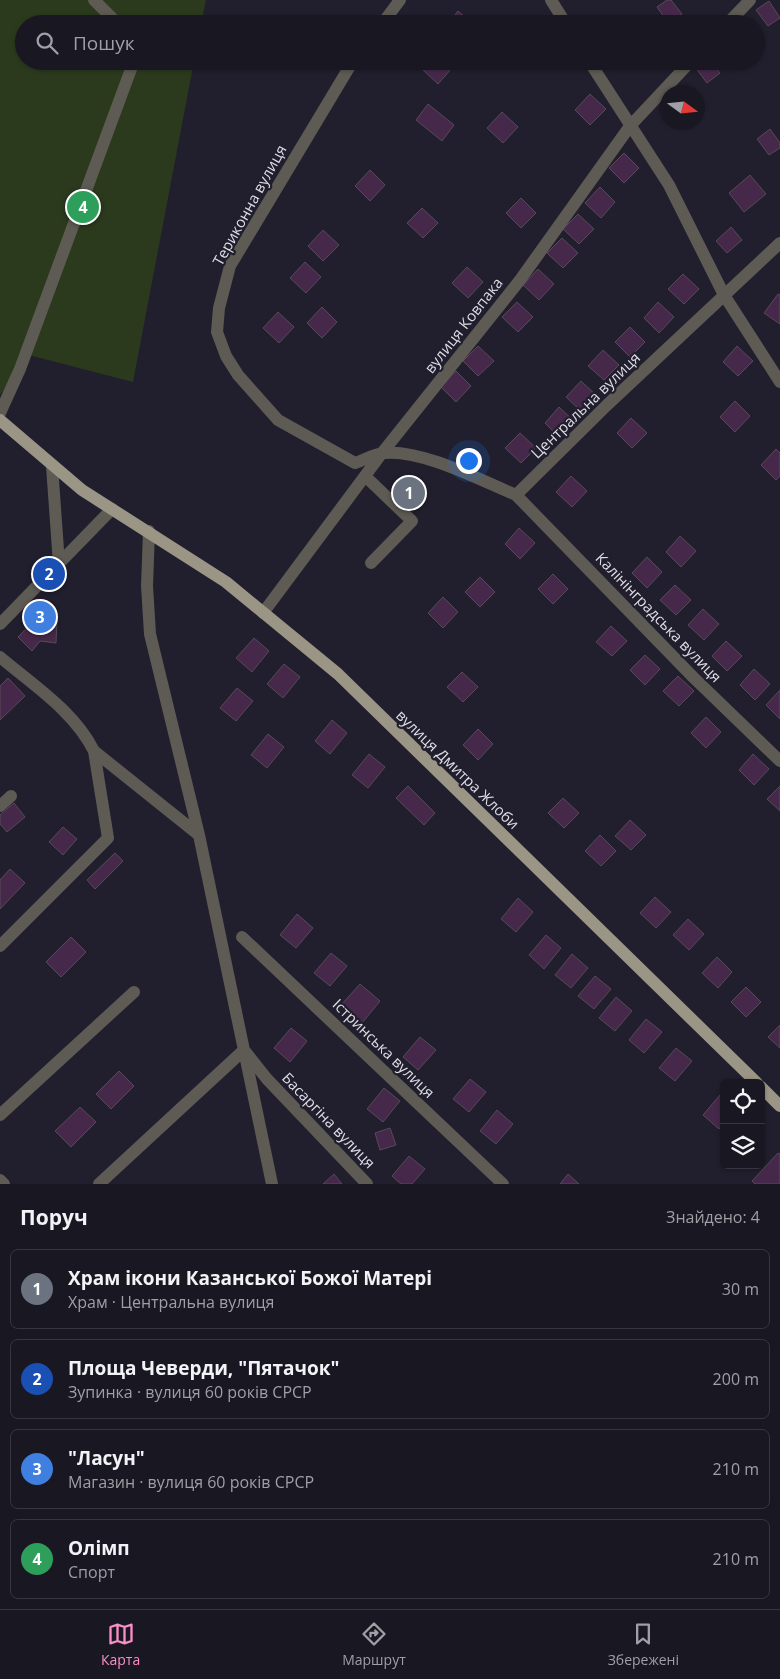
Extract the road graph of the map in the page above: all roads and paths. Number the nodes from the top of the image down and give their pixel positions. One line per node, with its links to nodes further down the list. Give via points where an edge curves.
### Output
1 (94, 0): 5 (street)
2 (400, 0): 6 (street)
3 (551, 0): 7 (street)
4 (750, 0): 8 (street)
5 (109, 15)
6 (389, 15)
7 (560, 15)
8 (736, 15)
9 (131, 70): 17 (street, via 20,369)
10 (348, 70): 19 (street, Териконна вулиця, via 230,266 219,308 217,332 238,375 278,420 354,463)
11 (596, 70): 13 (street)
12 (683, 70): 13 (street, вулиця Ковпака)
13 (630, 126): 15 (street, via 669,185); 19 (street, вулиця Ковпака, via 520,280)
14 (780, 243): 15 (street, Центральна вулиця)
15 (724, 295): 16 (street); 22 (street, Центральна вулиця)
16 (780, 382)
17 (0, 413)
18 (0, 420): 20 (main road, вулиця Дмитра Жлоби)
19 (382, 453): 21 (street, вулиця Ковпака); 22 (street, via 426,458)
20 (52, 466): 23 (main road, вулиця Дмитра Жлоби); 26 (street)
21 (366, 476): 25 (street, via 412,521); 27 (street, вулиця Ковпака)
22 (516, 495): 31 (street, Калінінградська вулиця)
23 (112, 509): 24 (main road, вулиця Дмитра Жлоби); 26 (street)
24 (149, 531): 27 (main road, вулиця Дмитра Жлоби, via 226,582); 34 (street, via 146,586 150,634)
25 (371, 563)
26 (59, 564): 28 (street)
27 (263, 613): 39 (main road, вулиця Дмитра Жлоби, via 338,674)
28 (0, 624)
29 (0, 657): 30 (street, via 52,699 83,731)
30 (94, 751): 34 (street); 36 (street, via 108,838)
31 (780, 760)
32 (11, 796): 33 (street)
33 (0, 806)
34 (200, 835): 38 (street)
35 (242, 937): 48 (street, Істринська вулиця)
36 (0, 946)
37 (134, 992): 42 (street)
38 (244, 1050): 45 (street); 46 (street); 47 (street, Басаргіна вулиця, via 267,1079)
39 (752, 1079)
40 (765, 1091): 41 (main road)
41 (780, 1106)
42 (0, 1116)
43 (0, 1180): 44 (street)
44 (4, 1184)
45 (99, 1184)
46 (272, 1184)
47 (367, 1184)
48 (503, 1184)

